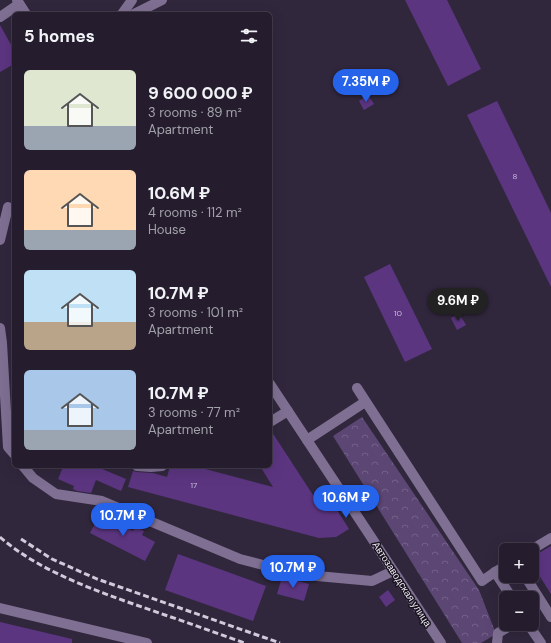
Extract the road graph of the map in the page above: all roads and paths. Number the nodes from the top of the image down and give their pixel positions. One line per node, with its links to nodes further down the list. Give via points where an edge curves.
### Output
1 (132, 0): 5 (street)
2 (162, 0): 6 (street)
3 (18, 2): 4 (street); 7 (street)
4 (25, 12)
5 (123, 12)
6 (138, 12)
7 (0, 17)
8 (8, 207): 9 (street)
9 (0, 240)
10 (0, 328): 17 (street, via 8,447)
11 (272, 387): 14 (street, Автозаводская улица)
12 (357, 388): 13 (street)
13 (365, 402): 16 (street); 23 (street, via 482,581)
14 (288, 411): 15 (street); 16 (street, Автозаводская улица)
15 (272, 421)
16 (307, 440): 21 (street, Автозаводская улица)
17 (12, 452)
18 (25, 468): 21 (street, via 33,478 56,494 102,501 240,559 317,576 372,581)
19 (551, 538): 20 (street)
20 (539, 545)
21 (393, 570): 31 (street, Автозаводская улица)
22 (499, 570): 23 (street)
23 (495, 572): 25 (street)
24 (529, 583): 27 (street)
25 (507, 591)
26 (0, 608): 30 (street)
27 (551, 617)
28 (501, 631): 32 (street, via 498,633)
29 (533, 631): 33 (street)
30 (147, 643)
31 (441, 643)
32 (497, 643)
33 (541, 643)

